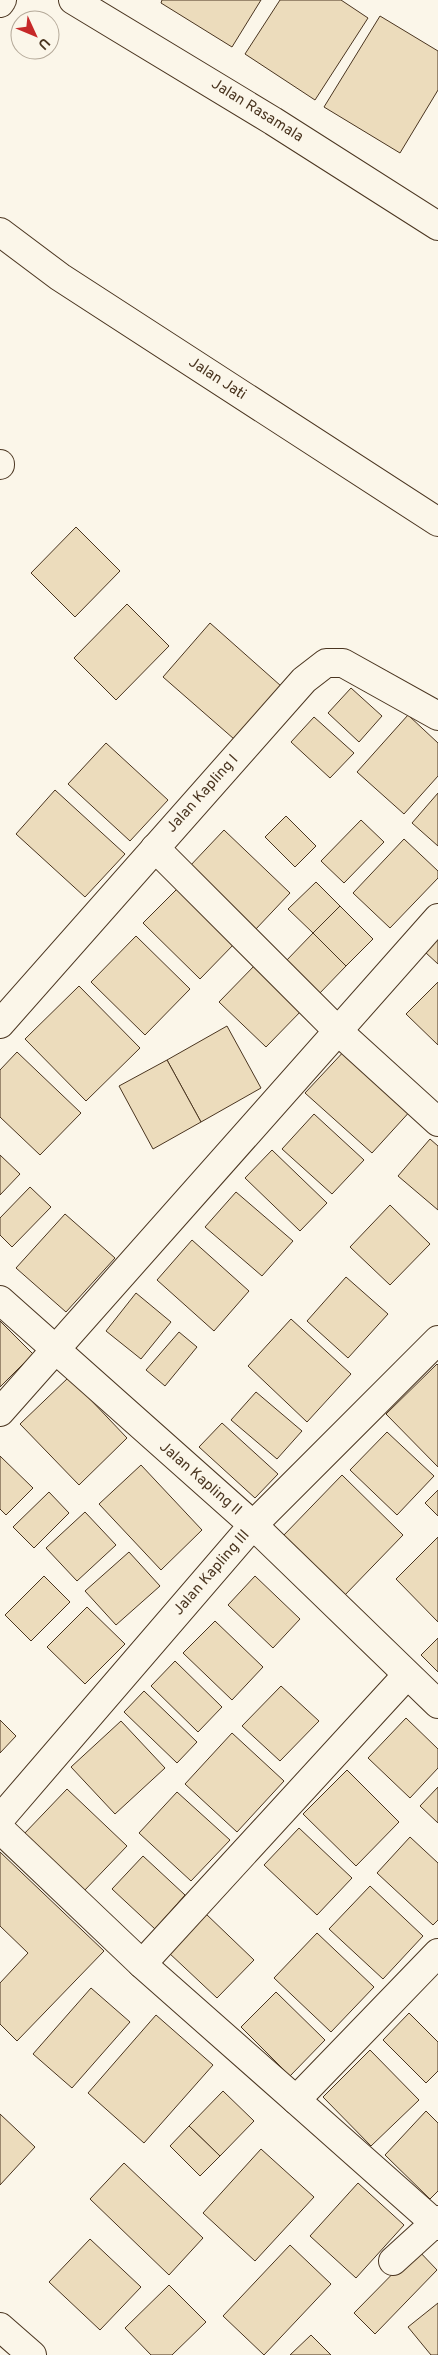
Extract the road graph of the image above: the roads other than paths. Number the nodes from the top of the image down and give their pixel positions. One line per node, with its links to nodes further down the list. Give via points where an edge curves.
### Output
1 (73, 0): 2 (street, Jalan Rasamala)
2 (438, 226)
3 (0, 232): 4 (street, Jalan Jati, via 60,278)
4 (438, 522)
5 (438, 716): 6 (street, Jalan Kapling I, via 343,663 326,663 304,680)
6 (156, 848): 8 (street, Jalan Kapling I); 9 (street)
7 (438, 918): 9 (street)
8 (0, 1024)
9 (338, 1030): 10 (street); 13 (street)
10 (438, 1122)
11 (0, 1300): 13 (street, Jalan Kapling II)
12 (436, 1346): 15 (street, Jalan Kapling III)
13 (53, 1350): 14 (street); 15 (street, Jalan Kapling II)
14 (0, 1412)
15 (253, 1525): 16 (street, Jalan Kapling II); 18 (street, Jalan Kapling III)
16 (407, 1674): 17 (street, Jalan Kapling II); 21 (street)
17 (438, 1704)
18 (0, 1819)
19 (0, 1829): 21 (street)
20 (438, 1953): 22 (street)
21 (142, 1964): 22 (street)
22 (296, 2100): 23 (street)
23 (437, 2223): 24 (street)
24 (393, 2261)
25 (0, 2327): 26 (street)
26 (32, 2355)

